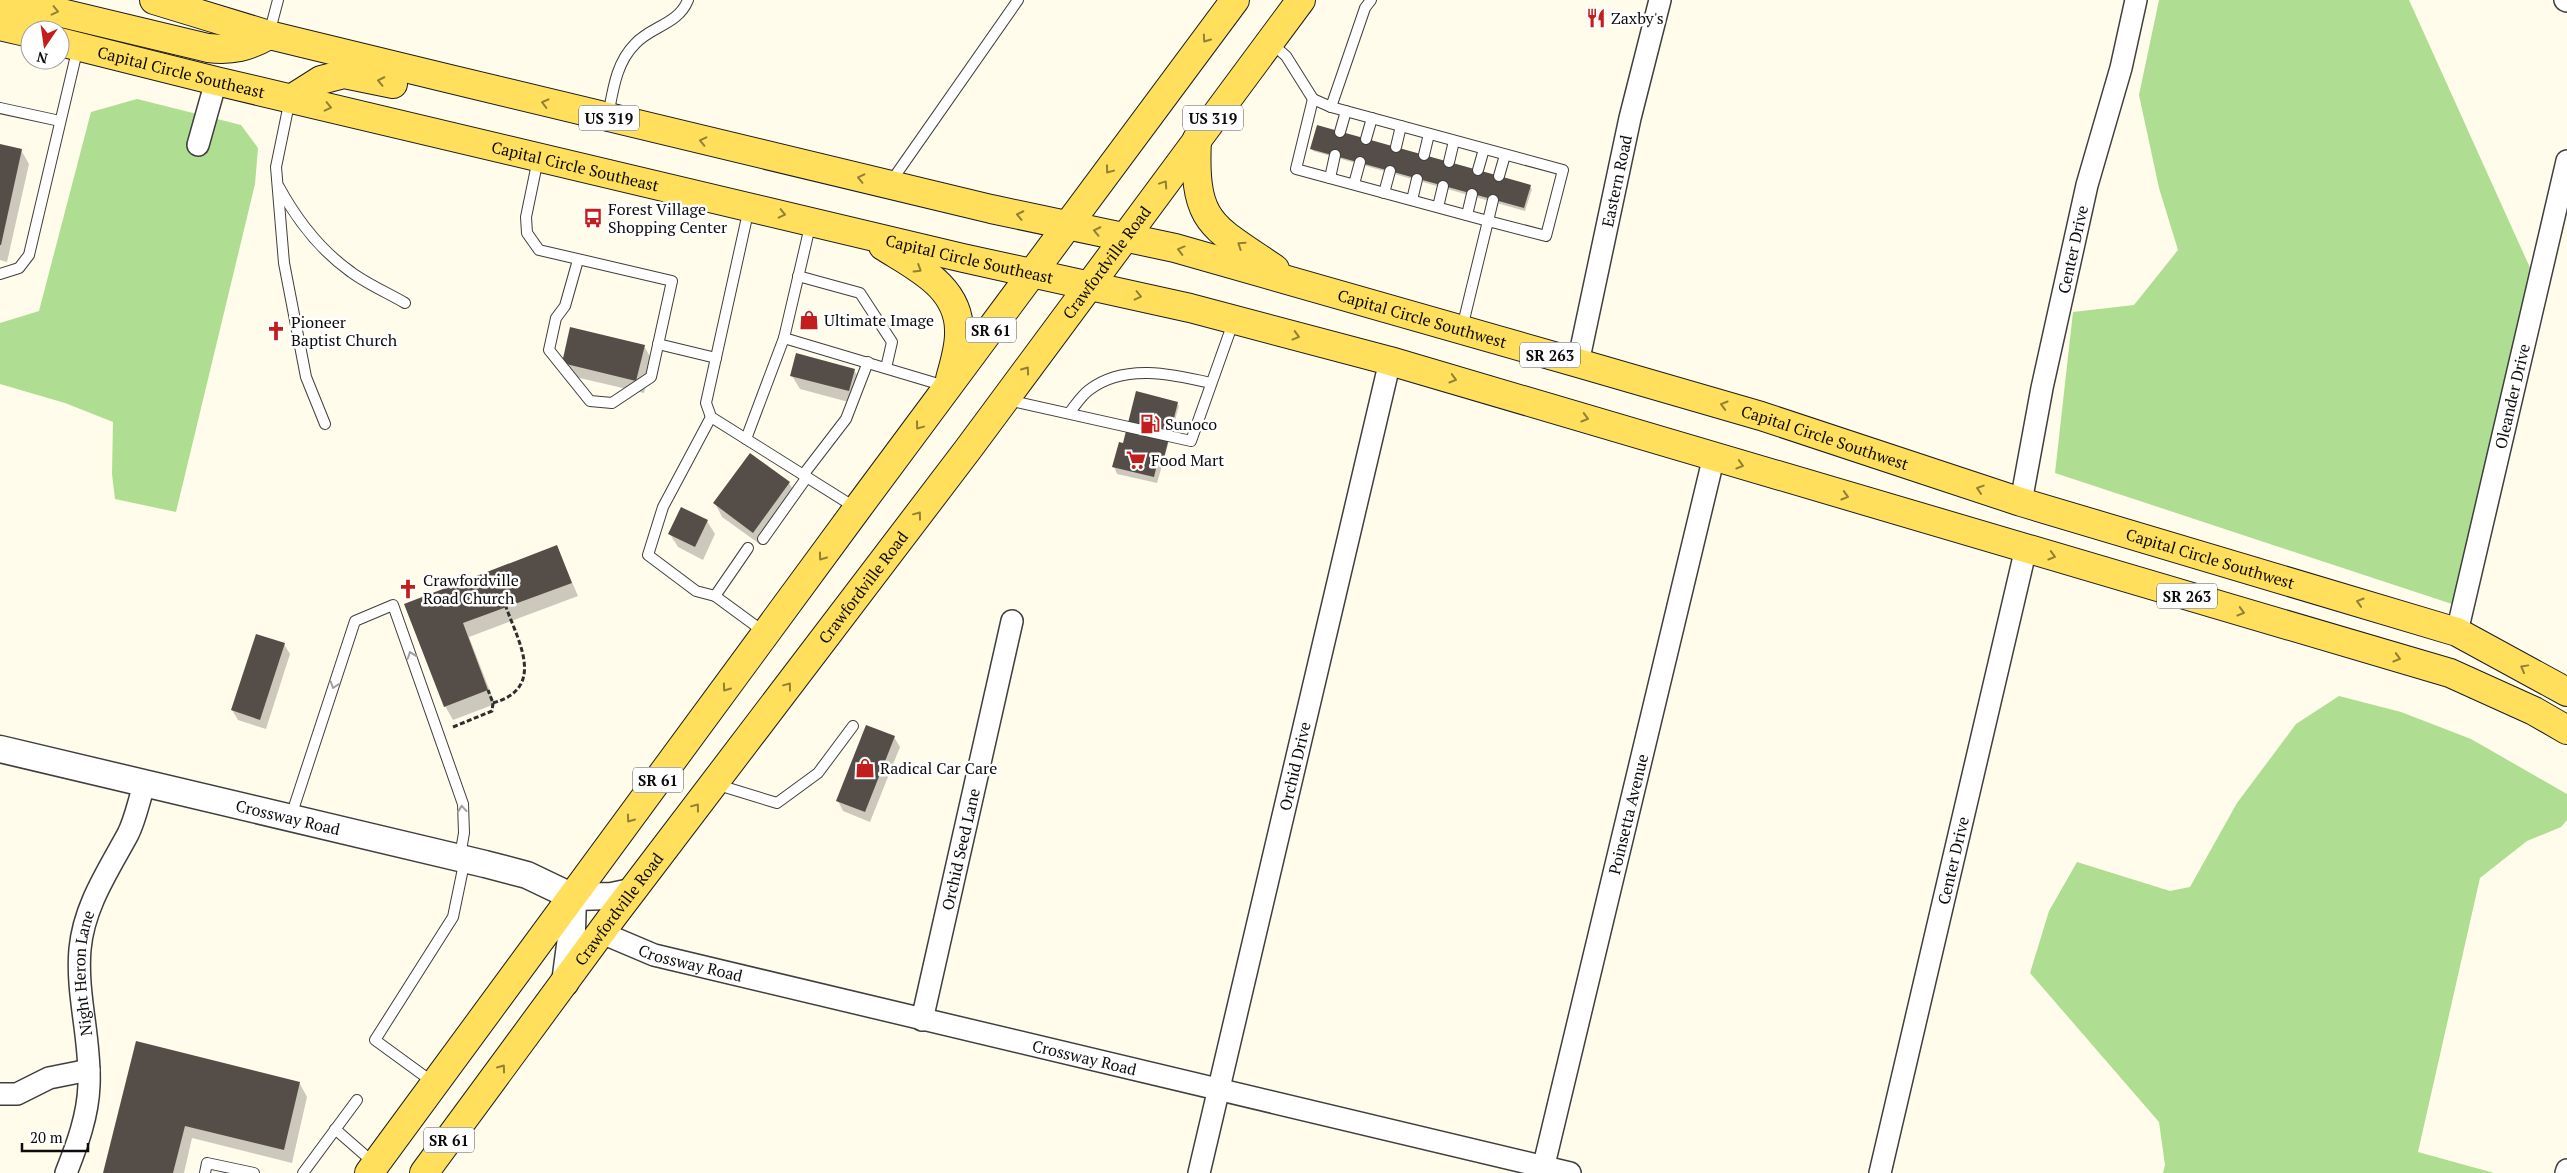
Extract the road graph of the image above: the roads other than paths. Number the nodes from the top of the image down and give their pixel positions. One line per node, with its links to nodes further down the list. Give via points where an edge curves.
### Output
1 (7, 0): 13 (main road, one-way to 13, via 230,51 253,45)
2 (154, 0): 13 (main road, US 319)
3 (278, 0): 13 (lane)
4 (688, 0): 24 (lane, via 671,22 636,42 621,62)
5 (1018, 0): 50 (lane)
6 (1235, 0): 61 (main road, US 319, one-way to 61)
7 (1301, 0): 14 (main road, Crawfordville Road / US 319)
8 (1372, 0): 21 (lane, via 1364,8)
9 (1660, 0): 78 (street, Eastern Road, via 1630,118)
10 (2136, 0): 89 (street, Center Drive, via 2121,68 2085,195 2042,388)
11 (0, 26): 12 (main road)
12 (20, 31)
13 (269, 35): 17 (main road, US 319)
14 (1270, 42): 20 (lane, via 1286,56); 30 (main road, Crawfordville Road / US 319)
15 (70, 44): 18 (main road, Capital Circle Southeast)
16 (66, 70): 26 (lane)
17 (446, 78): 19 (main road, one-way to 19, via 411,88 344,74 321,80); 24 (main road, US 319, one-way to 17)
18 (216, 81): 19 (main road, Capital Circle Southeast); 33 (street)
19 (291, 98): 39 (main road, Capital Circle Southeast, one-way to 39); 48 (lane, via 281,134)
20 (1313, 99): 21 (lane); 46 (lane, via 1296,168)
21 (1331, 107): 23 (lane)
22 (0, 108): 26 (lane)
23 (1346, 111): 25 (lane); 28 (lane)
24 (607, 118): 50 (main road, US 319, one-way to 24)
25 (1372, 118): 27 (lane); 31 (lane)
26 (60, 121): 66 (lane, via 29,256 19,268)
27 (1401, 126): 29 (lane); 34 (lane)
28 (1340, 132)
29 (1429, 134): 32 (lane); 37 (lane)
30 (1198, 139): 63 (main road, Crawfordville Road / US 319, one-way to 30); 68 (main road, one-way to 30, via 1222,232 1208,217 1202,208 1197,187)
31 (1366, 139)
32 (1454, 141): 35 (lane); 42 (lane)
33 (198, 145)
34 (1396, 147)
35 (1484, 149): 38 (lane); 43 (lane)
36 (1335, 155): 46 (lane)
37 (1424, 155)
38 (1505, 155): 45 (lane); 60 (lane, via 1563,170 1546,236)
39 (538, 156): 56 (main road, Capital Circle Southeast); 64 (lane, via 526,217 527,234 538,250)
40 (2567, 161): 96 (street, Oleander Drive)
41 (1360, 162): 49 (lane)
42 (1449, 162)
43 (1478, 170)
44 (1390, 171): 52 (lane)
45 (1499, 176)
46 (1330, 178): 49 (lane)
47 (1418, 178): 54 (lane)
48 (277, 184): 70 (lane, via 293,213 322,247 352,273); 85 (lane, via 284,263 295,330 306,377)
49 (1354, 184): 52 (lane)
50 (889, 185): 61 (main road, US 319, one-way to 50)
51 (1443, 186): 57 (lane)
52 (1384, 193): 54 (lane)
53 (1472, 194): 58 (lane)
54 (1412, 200): 57 (lane)
55 (1493, 200): 60 (lane)
56 (750, 206): 59 (main road, Capital Circle Southeast, one-way to 59); 75 (lane)
57 (1438, 207): 58 (lane)
58 (1467, 215): 60 (lane)
59 (811, 220): 62 (main road, Capital Circle Southeast); 67 (lane)
60 (1488, 221): 72 (lane)
61 (1067, 225): 63 (main road, Capital Circle Southwest / SR 263, one-way to 61); 65 (main road, SR 61)
62 (862, 233): 65 (main road, Capital Circle Southeast); 81 (main road, one-way to 81, via 936,280 952,302 958,317 959,333)
63 (1126, 238): 68 (main road, Capital Circle Southwest / SR 263, one-way to 63, via 1184,250); 69 (main road, Crawfordville Road / US 319)
64 (578, 260): 74 (lane, via 672,281); 74 (lane, via 565,306 556,318 549,350 590,402 612,403 651,377)
65 (1034, 273): 69 (main road, Capital Circle Southeast); 81 (main road, SR 61)
66 (0, 274)
67 (798, 276): 73 (lane); 79 (lane, via 860,293 892,342)
68 (1295, 282): 72 (main road, Capital Circle Southwest / SR 263)
69 (1091, 286): 71 (main road, SR 263, one-way to 71); 82 (main road, Crawfordville Road / SR 61, one-way to 69)
70 (405, 303)
71 (1234, 319): 76 (main road, SR 263, one-way to 76); 80 (lane)
72 (1461, 329): 78 (main road, Capital Circle Southwest / SR 263)
73 (784, 338): 77 (lane); 86 (lane)
74 (658, 344): 75 (lane)
75 (716, 358): 84 (lane, via 706,403)
76 (1390, 361): 87 (main road, SR 263, one-way to 87); 113 (street, Orchid Drive)
77 (868, 362): 79 (lane); 88 (lane, via 846,419)
78 (1578, 363): 89 (main road, Capital Circle Southwest / SR 263, one-way to 78, via 1761,416)
79 (886, 368): 81 (lane)
80 (1211, 383): 83 (lane, via 1161,372 1120,375 1089,390); 83 (lane, via 1191,441)
81 (948, 387): 90 (main road, SR 61, one-way to 90)
82 (1005, 399): 83 (lane); 103 (main road, Crawfordville Road / SR 61, one-way to 82)
83 (1069, 413)
84 (711, 417): 86 (lane); 94 (lane, via 663,507 648,555 696,590)
85 (325, 424)
86 (746, 439): 88 (lane)
87 (1714, 456): 93 (main road, SR 263, one-way to 93); 118 (street, Poinsetta Avenue)
88 (805, 476): 90 (lane); 91 (lane)
89 (2021, 502): 96 (main road, Capital Circle Southwest / SR 263, one-way to 89)
90 (857, 509): 97 (main road, SR 61, one-way to 97)
91 (763, 539)
92 (748, 548): 94 (lane)
93 (2026, 548): 100 (main road, SR 263, one-way to 100, via 2450,673); 126 (street, Center Drive)
94 (715, 596): 97 (lane)
95 (1012, 621): 110 (street, Orchid Seed Lane)
96 (2457, 632): 98 (main road, Capital Circle Southwest / SR 263, one-way to 96)
97 (766, 633): 107 (main road, SR 61, one-way to 107)
98 (2567, 692)
99 (853, 726): 103 (lane, via 818,773 777,803)
100 (2567, 730)
101 (0, 749): 102 (street, Crossway Road)
102 (145, 783): 104 (street, Crossway Road); 111 (street, Night Heron Lane, via 128,832 90,906 80,947 78,982)
103 (714, 783): 106 (main road, Crawfordville Road / SR 61, one-way to 103)
104 (291, 818): 105 (street, Crossway Road); 105 (lane, one-way to 104, via 463,804 393,605 355,622)
105 (463, 858): 107 (street, Crossway Road, via 527,875); 112 (lane, via 453,917 375,1040)
106 (631, 892): 107 (street); 108 (main road, Crawfordville Road / SR 61)
107 (572, 897): 109 (street, via 572,930); 112 (main road, SR 61)
108 (602, 933): 109 (main road, Crawfordville Road / SR 61); 110 (street, Crossway Road, via 654,955)
109 (565, 983): 123 (main road, Crawfordville Road / SR 61, one-way to 109)
110 (922, 1020): 113 (street, Crossway Road)
111 (89, 1070): 114 (street, via 49,1078 17,1094); 119 (street, Night Heron Lane, via 87,1109)
112 (435, 1084): 117 (main road, SR 61)
113 (1219, 1090): 118 (street, Crossway Road); 124 (street, Orchid Drive)
114 (0, 1094)
115 (357, 1100): 116 (lane)
116 (335, 1129): 117 (lane); 122 (lane)
117 (374, 1170)
118 (1542, 1170): 125 (street, Crossway Road)
119 (66, 1173)
120 (205, 1173): 121 (lane, via 207,1163)
121 (254, 1173)
122 (302, 1173)
123 (424, 1173)
124 (1199, 1173)
125 (1570, 1173)
126 (1880, 1173)

